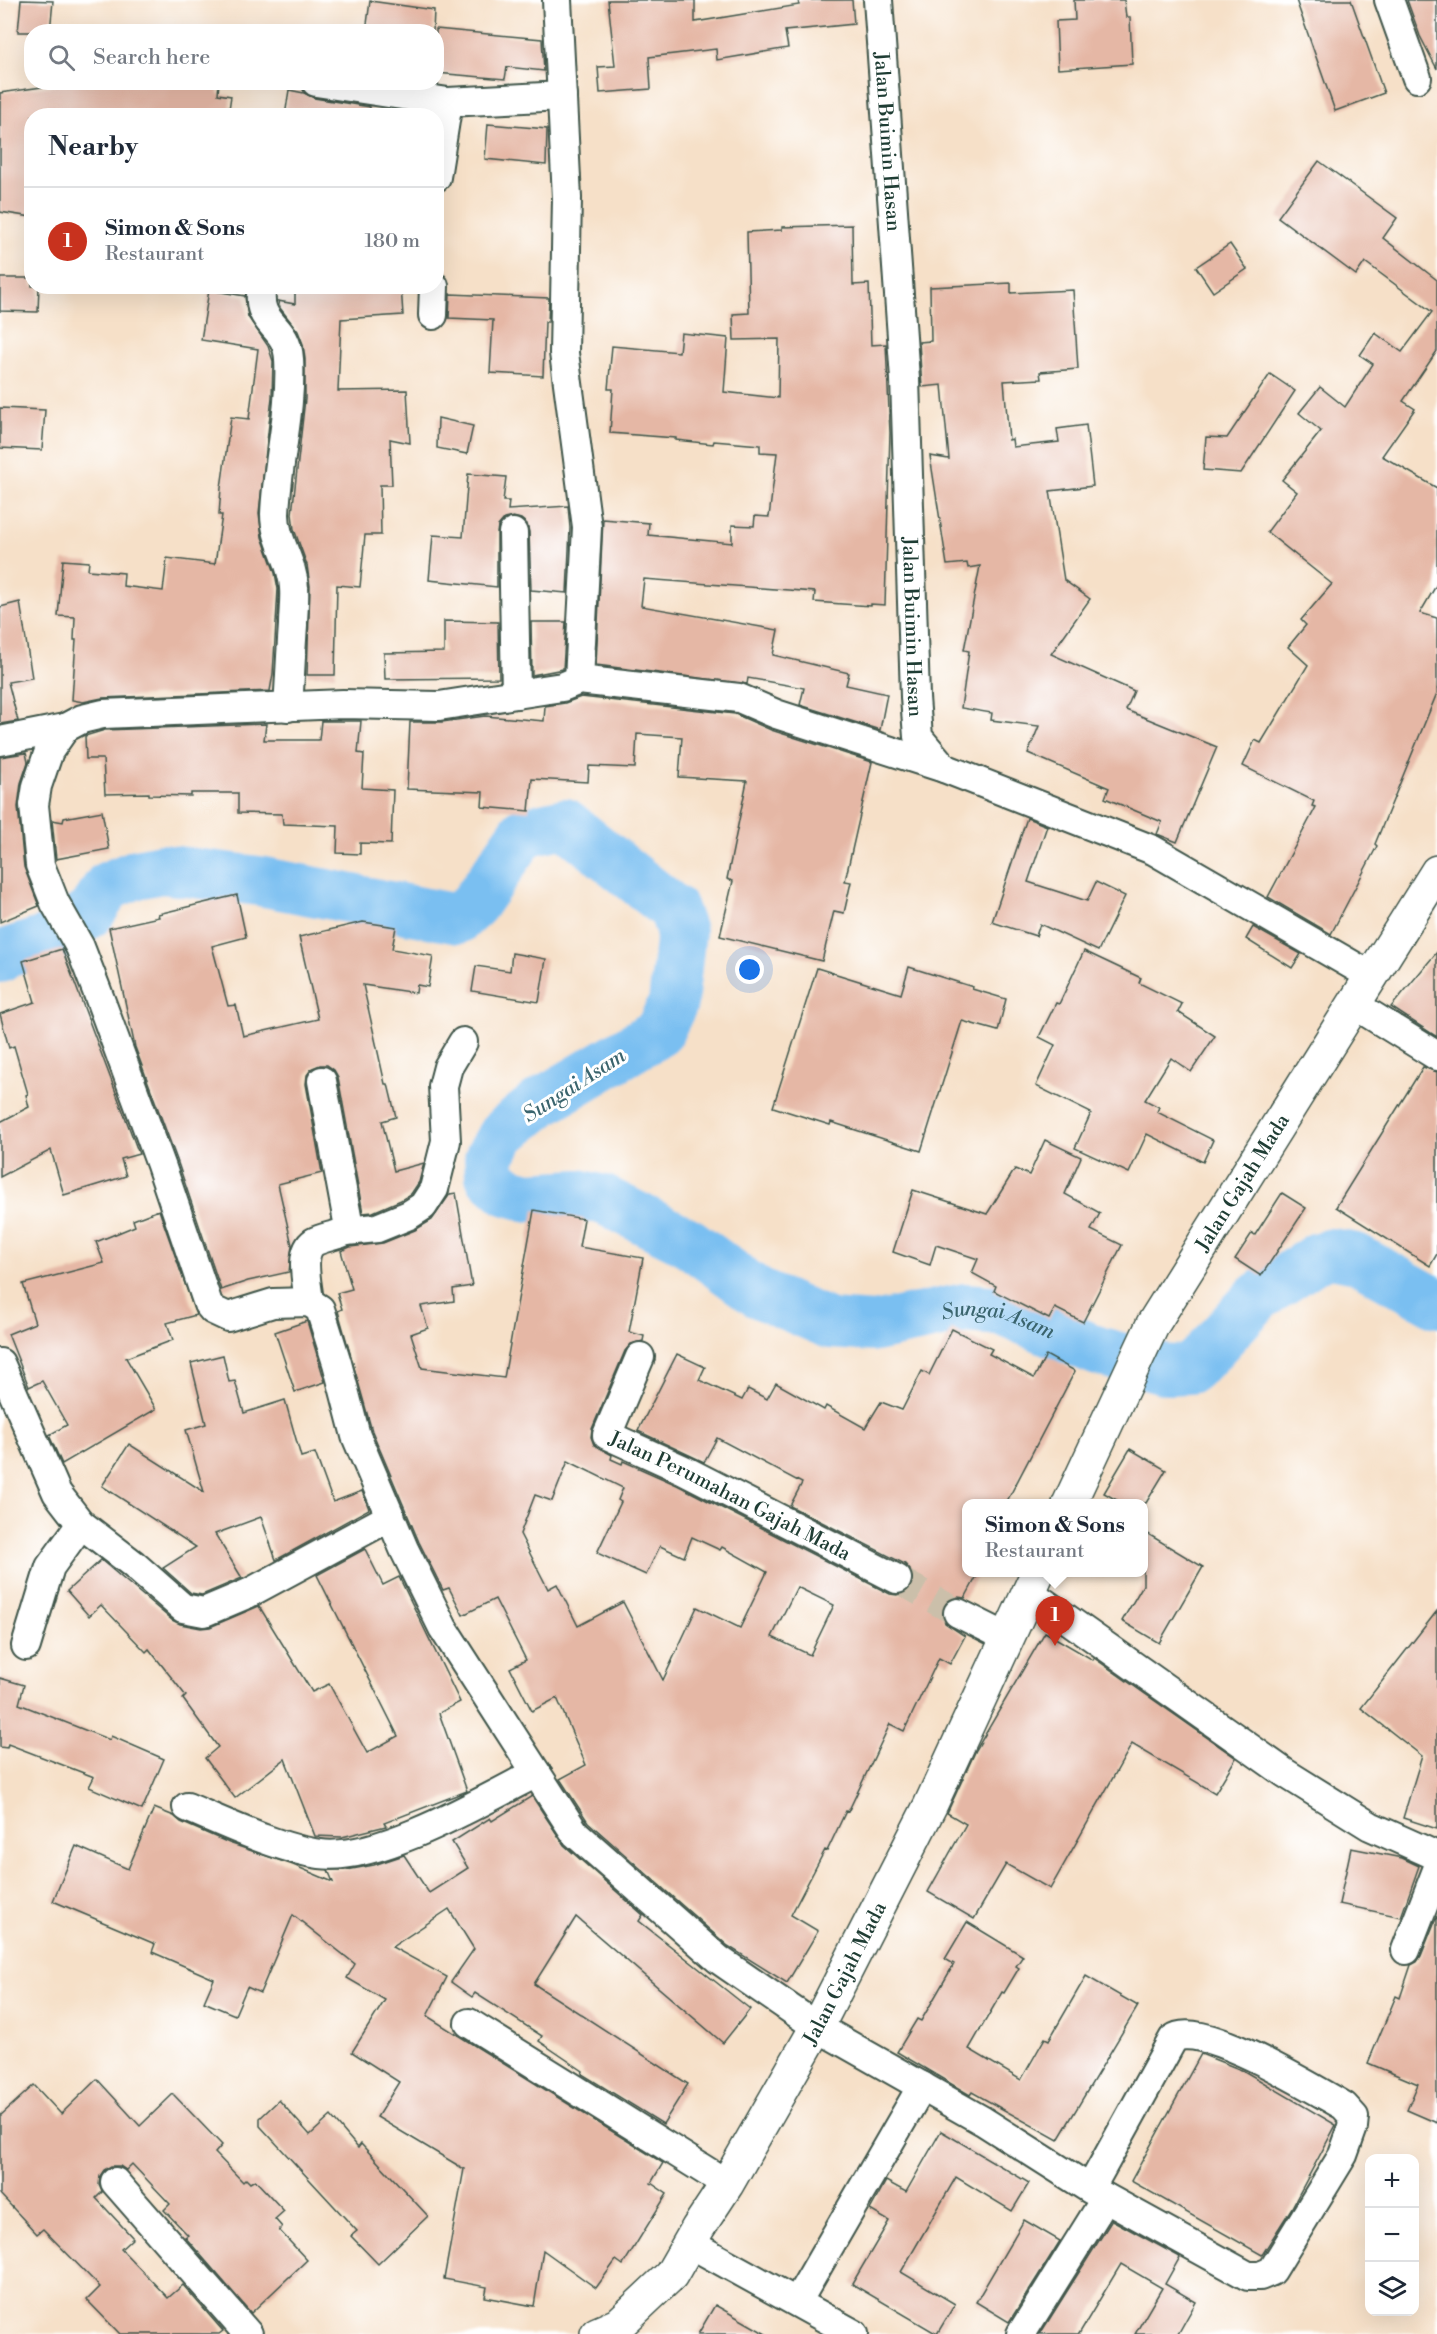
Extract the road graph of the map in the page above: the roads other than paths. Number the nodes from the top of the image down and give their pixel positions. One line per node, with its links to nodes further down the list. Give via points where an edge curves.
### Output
1 (557, 0): 6 (street)
2 (878, 0): 18 (street, Jalan Buimin Hasan, via 905,379 918,737)
3 (1389, 0): 4 (street)
4 (1417, 78)
5 (369, 90): 7 (street)
6 (562, 96): 7 (street); 13 (street, via 567,198 564,353 587,527)
7 (448, 102): 8 (street)
8 (444, 127)
9 (261, 294): 15 (street, via 264,315 280,331 289,358 275,513 279,543 290,563 294,588)
10 (434, 294): 11 (street)
11 (433, 315)
12 (513, 533): 14 (street)
13 (579, 680): 14 (street, via 562,687); 18 (street, via 739,698 776,714)
14 (516, 694): 15 (street, via 439,706)
15 (288, 707): 16 (street, via 103,714)
16 (65, 728): 17 (street); 26 (street, via 49,751 37,786 34,805 40,865 55,903 80,947 208,1304 228,1317 273,1303)
17 (0, 741)
18 (944, 768): 20 (street, Jalan Buimin Hasan, via 1153,850)
19 (1437, 872): 20 (main road, Jalan Gajah Mada)
20 (1373, 976): 21 (main road, Jalan Gajah Mada)
21 (1355, 1005): 23 (street); 29 (main road, Jalan Gajah Mada, via 1153,1324)
22 (463, 1042): 25 (street, via 448,1066 443,1086 446,1141 434,1188 423,1206 377,1228)
23 (1437, 1056)
24 (322, 1081): 25 (street, via 348,1222)
25 (346, 1231): 26 (street, via 314,1242 307,1251)
26 (309, 1302): 30 (street, via 320,1309 356,1436)
27 (640, 1357): 32 (street, Jalan Perumahan Gajah Mada, via 606,1435 684,1470)
28 (0, 1363): 31 (street, via 57,1493)
29 (1072, 1499)
30 (390, 1517): 31 (street, via 283,1577 204,1612 183,1608); 37 (street, via 443,1628)
31 (81, 1524): 36 (street, via 50,1567)
32 (897, 1579)
33 (1034, 1582): 35 (main road, Jalan Gajah Mada); 39 (street, via 1285,1773 1370,1826)
34 (958, 1612): 35 (street)
35 (1008, 1638): 43 (main road, Jalan Gajah Mada, via 930,1806)
36 (26, 1646)
37 (536, 1773): 38 (street, via 445,1820 342,1856 290,1846); 43 (street, via 575,1833 717,1959)
38 (187, 1807)
39 (1437, 1856)
40 (1437, 1870): 41 (street)
41 (1406, 1950)
42 (469, 2023): 46 (street)
43 (817, 2027): 44 (street); 46 (main road, Jalan Gajah Mada)
44 (922, 2086): 47 (street); 49 (street)
45 (115, 2182): 50 (street)
46 (728, 2184): 48 (main road, Jalan Gajah Mada)
47 (1098, 2193): 47 (street, via 1177,2035 1194,2034 1234,2047 1344,2106 1354,2117 1343,2155 1272,2271 1260,2276 1248,2276); 53 (street)
48 (689, 2243): 49 (street); 51 (main road, Jalan Gajah Mada, via 671,2275 618,2325)
49 (797, 2302): 52 (street)
50 (248, 2334)
51 (597, 2334)
52 (854, 2334)
53 (1021, 2334)

